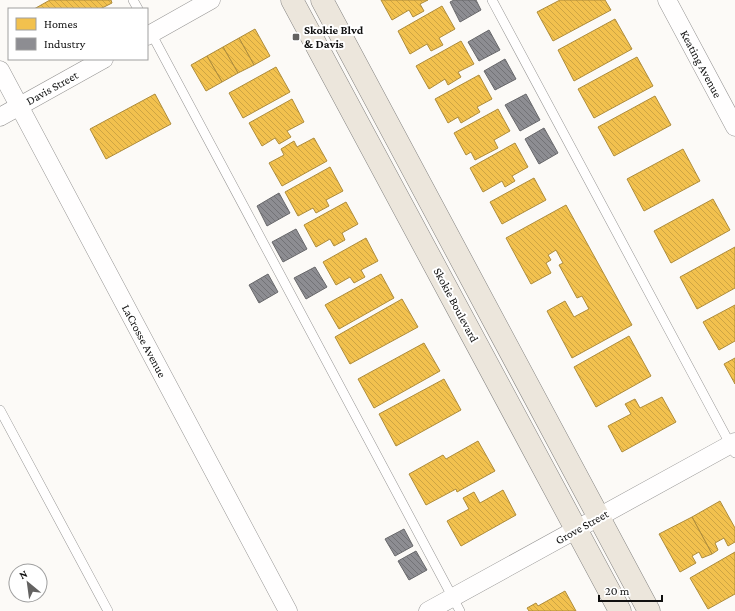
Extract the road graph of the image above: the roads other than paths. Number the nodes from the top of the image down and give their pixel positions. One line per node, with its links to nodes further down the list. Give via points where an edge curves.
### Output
1 (211, 0): 6 (street)
2 (292, 0): 15 (main road, Skokie Boulevard)
3 (322, 0): 14 (main road, Skokie Boulevard)
4 (492, 0): 13 (lane)
5 (667, 0): 11 (street, Keating Avenue)
6 (148, 32): 16 (lane)
7 (102, 60): 9 (street, Davis Street)
8 (0, 70): 9 (street, LaCrosse Avenue)
9 (19, 106): 10 (street, Davis Street); 18 (street, LaCrosse Avenue)
10 (0, 117)
11 (733, 117)
12 (0, 410): 17 (lane)
13 (734, 446): 14 (street, Grove Street)
14 (598, 518): 15 (street, Grove Street); 21 (main road, Skokie Boulevard)
15 (577, 530): 16 (street, Grove Street); 20 (main road, Skokie Boulevard)
16 (456, 604): 19 (street, Grove Street)
17 (108, 611)
18 (288, 611)
19 (428, 611)
20 (620, 611)
21 (649, 611)

